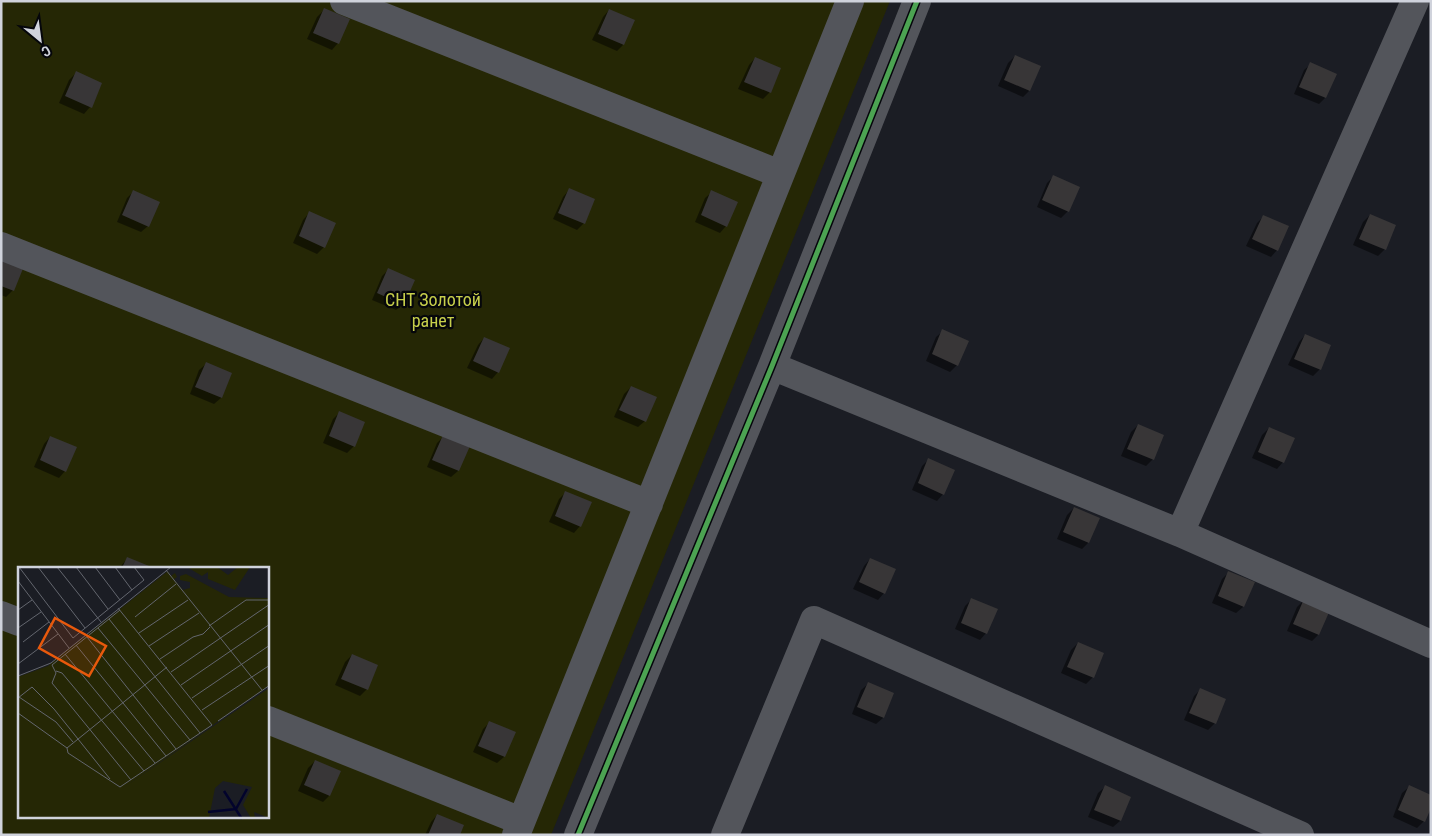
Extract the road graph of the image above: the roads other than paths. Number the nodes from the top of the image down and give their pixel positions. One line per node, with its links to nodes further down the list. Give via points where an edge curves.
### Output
1 (344, 1): 5 (street)
2 (850, 1): 5 (street)
3 (916, 1): 7 (street)
4 (1416, 1): 9 (street)
5 (780, 174): 8 (street)
6 (1, 246): 8 (street)
7 (772, 366): 9 (street); 15 (street)
8 (649, 504): 14 (street)
9 (1180, 533): 12 (street)
10 (1, 615): 11 (street)
11 (18, 622)
12 (1431, 644)
13 (269, 720): 14 (street)
14 (519, 828)
15 (578, 835)
16 (725, 835): 17 (street, via 814,620)
17 (1300, 835)

